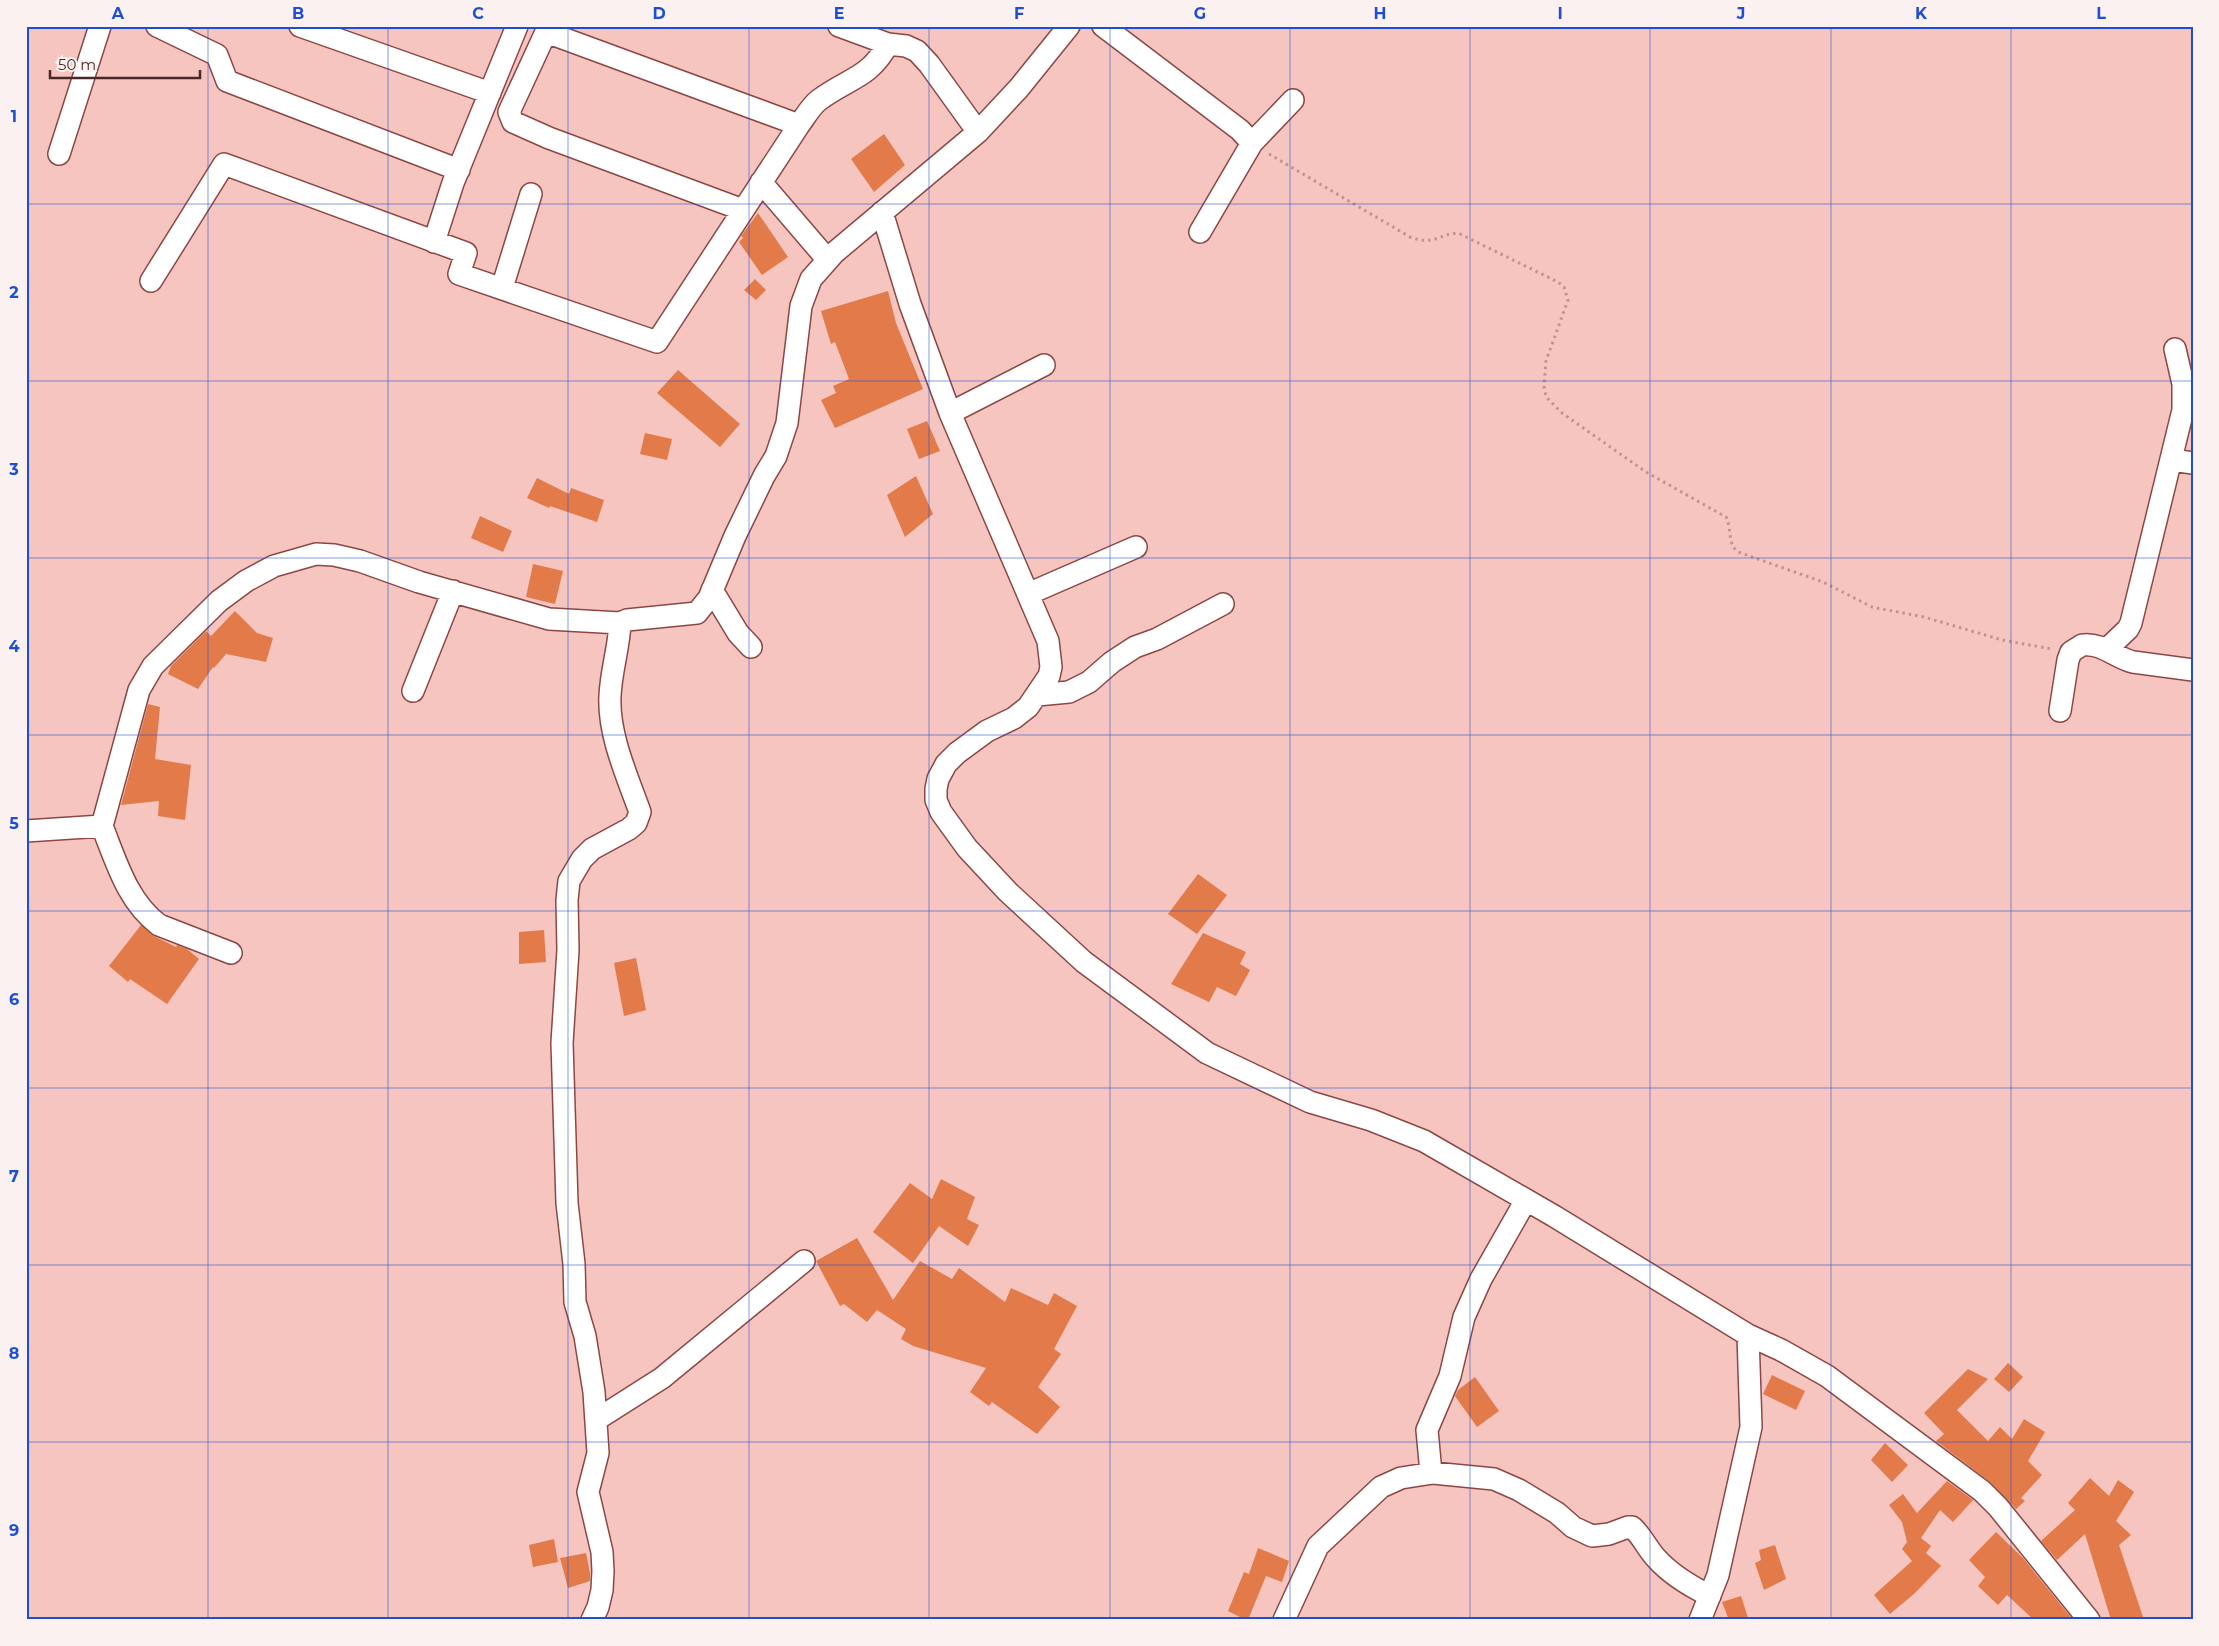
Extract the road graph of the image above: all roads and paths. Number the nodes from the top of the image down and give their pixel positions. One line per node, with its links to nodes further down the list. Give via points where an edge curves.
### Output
1 (100, 26): 15 (street)
2 (157, 26): 16 (street, via 218,55 227,81)
3 (300, 26): 10 (street)
4 (517, 26): 10 (street)
5 (839, 26): 9 (street)
6 (1069, 26): 13 (street)
7 (1103, 26): 14 (street, via 1240,130)
8 (547, 29): 12 (street); 19 (street, via 509,112 513,122)
9 (888, 44): 12 (street, via 871,68 817,102); 13 (street, via 906,46 924,57)
10 (490, 93): 16 (street)
11 (1293, 100): 14 (street)
12 (798, 125): 17 (street)
13 (978, 132): 20 (street)
14 (1252, 143): 21 (street); 38 (path, via 1410,237 1431,241 1460,234 1564,287 1568,300 1546,361 1546,397 1562,413 1646,472 1726,517 1731,544 1738,552 1823,582 1872,607 1924,617 2002,640)
15 (59, 154)
16 (459, 170): 22 (street)
17 (761, 182): 19 (street); 23 (street)
18 (531, 194): 25 (street)
19 (743, 210): 25 (street, via 657,342)
20 (882, 212): 23 (street); 28 (street, via 910,304)
21 (1200, 232)
22 (434, 242): 24 (street, via 224,164); 25 (street, via 466,253 459,274)
23 (827, 260): 31 (street, via 811,279 801,306 787,423 776,456 735,536)
24 (151, 280)
25 (502, 288)
26 (2175, 349): 29 (street, via 2185,396)
27 (1044, 365): 28 (street)
28 (950, 412): 33 (street)
29 (2183, 461): 37 (street, via 2128,630)
30 (1136, 547): 33 (street)
31 (712, 590): 35 (street, via 697,613); 36 (street, via 738,633)
32 (453, 591): 35 (street, via 550,619); 40 (street); 43 (street, via 360,561 316,554 274,566 246,581 219,601 153,666 144,680 119,756)
33 (1028, 594): 41 (street, via 1050,653 1049,676)
34 (1223, 604): 41 (street, via 1135,647 1089,682 1069,692)
35 (620, 623): 49 (street, via 610,698 614,732 640,812 636,823 629,829 592,849 569,881 562,1043 567,1202 575,1302 585,1336)
36 (751, 647)
37 (2107, 650): 38 (street, via 2087,644); 39 (street, via 2123,660)
38 (2071, 652): 42 (street)
39 (2193, 670)
40 (413, 691)
41 (1037, 695): 46 (street, via 1014,718 997,725 957,753 946,764 936,789 941,812 967,848 1008,892 1084,962 1208,1053 1310,1102 1371,1120 1416,1138)
42 (2060, 710)
43 (102, 826): 44 (street); 45 (street, via 123,880 152,920)
44 (26, 831)
45 (231, 953)
46 (1526, 1200): 48 (street); 50 (street, via 1481,1279 1464,1317 1450,1376 1427,1430)
47 (804, 1261): 49 (street, via 662,1378)
48 (1748, 1335): 51 (street, via 1751,1427 1718,1575); 55 (street, via 1828,1376 1982,1491)
49 (596, 1420): 52 (street, via 598,1453 588,1492 602,1552 603,1571 602,1590)
50 (1431, 1473): 51 (street, via 1494,1479 1518,1490 1592,1536 1632,1528 1671,1572); 53 (street, via 1401,1478 1381,1487 1318,1546)
51 (1710, 1596): 54 (street)
52 (592, 1620)
53 (1284, 1620)
54 (1700, 1620)
55 (2089, 1620)

